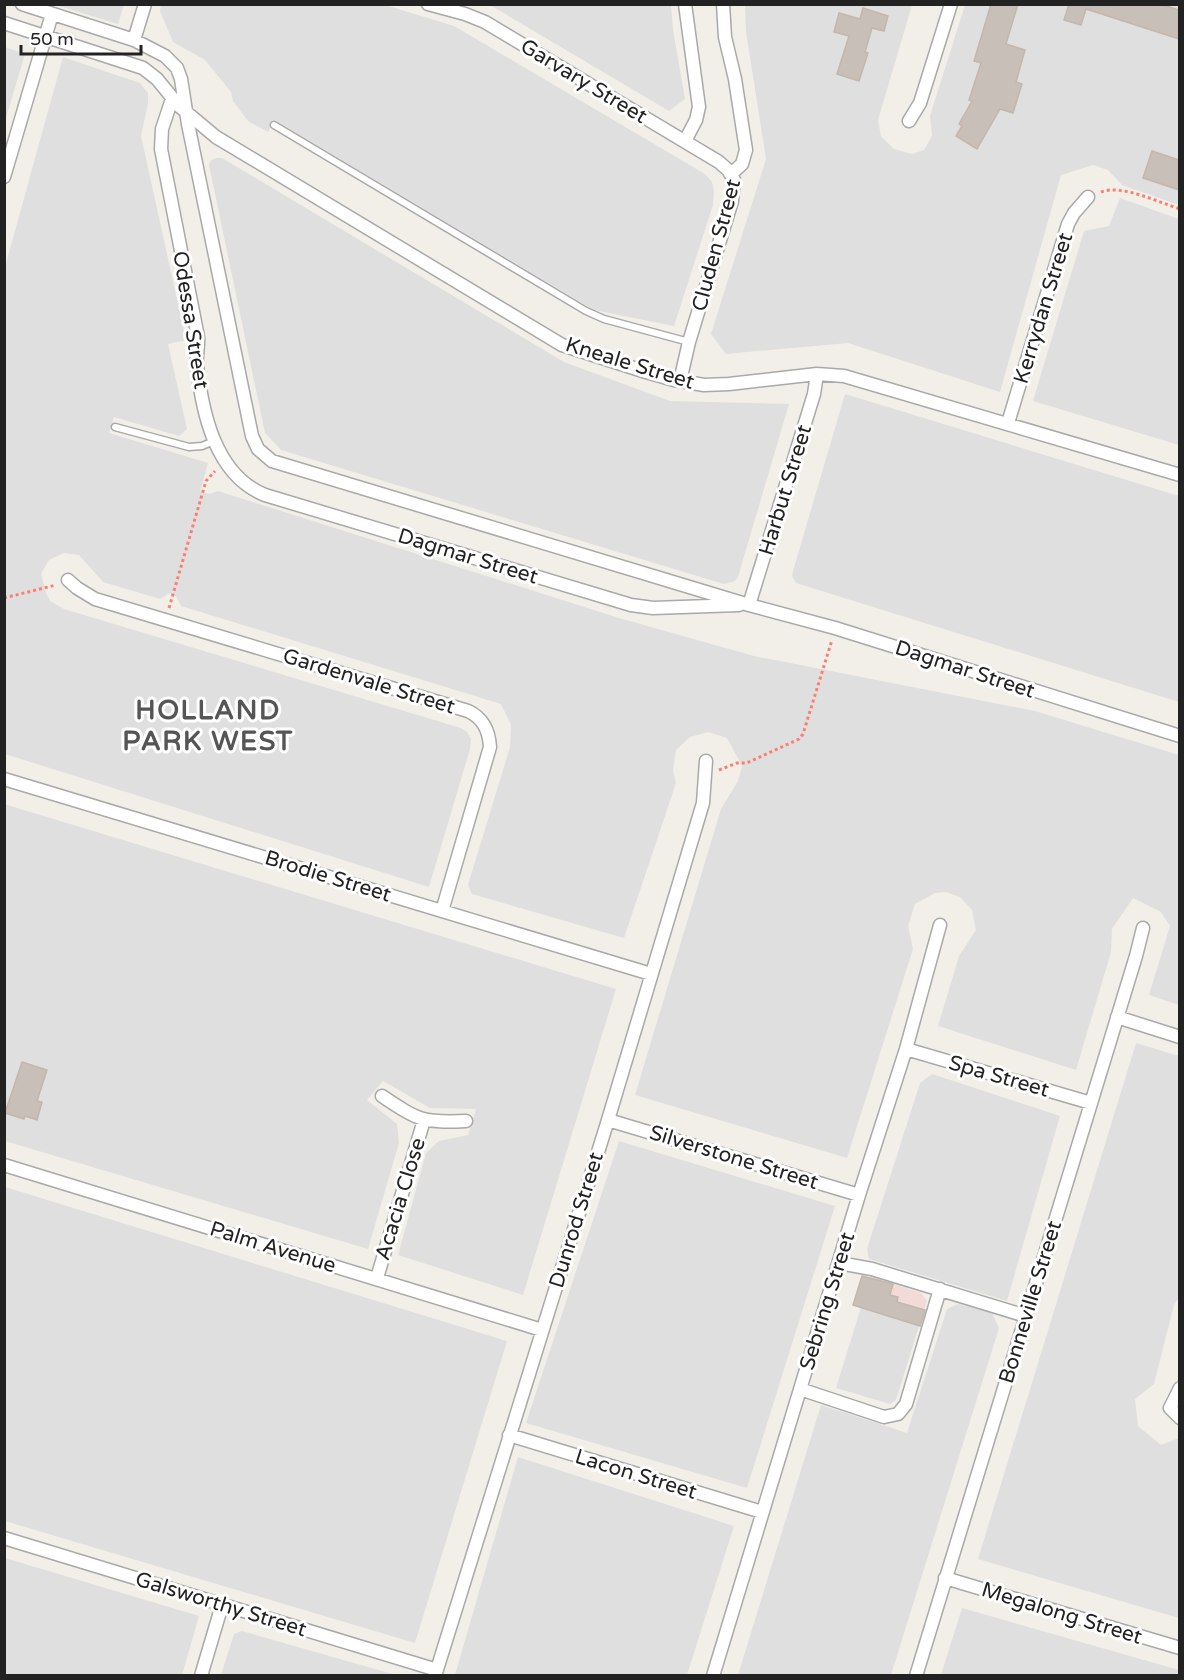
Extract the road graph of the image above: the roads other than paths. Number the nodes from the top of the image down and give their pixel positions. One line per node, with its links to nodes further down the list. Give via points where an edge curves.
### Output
1 (22, 4): 7 (street, Odessa Street)
2 (145, 4): 10 (street)
3 (685, 4): 15 (street, via 699,107)
4 (723, 4): 16 (street, Cluden Street, via 725,37 746,150 743,162)
5 (951, 4): 13 (street, via 920,103)
6 (429, 5): 15 (street, Garvary Street, via 485,22)
7 (52, 14): 9 (street); 10 (street, Odessa Street)
8 (4, 23): 9 (street, Kneale Street)
9 (45, 36): 11 (street, Kneale Street, via 139,66 154,75); 17 (street)
10 (134, 40): 12 (street, Odessa Street, via 161,53 177,68)
11 (172, 99): 12 (street, Kneale Street); 25 (street, Odessa Street, via 162,129 161,149 198,337 197,368)
12 (186, 112): 21 (street, Kneale Street, via 216,137 562,345); 24 (street, Odessa Street)
13 (909, 121)
14 (273, 125): 19 (lane, Kneale Street, via 586,311)
15 (685, 141): 16 (street, Garvary Street)
16 (731, 174): 19 (street, Cluden Street, via 732,201)
17 (4, 177)
18 (1088, 197): 22 (street, Kerrydan Street, via 1068,224)
19 (689, 342): 21 (street, Cluden Street)
20 (817, 374): 21 (street, Kneale Street, via 716,385); 22 (street, Kneale Street, via 844,376); 28 (street, Harbut Street)
21 (680, 381)
22 (1008, 423): 26 (street, Kneale Street)
23 (115, 427): 25 (lane, via 189,447)
24 (252, 436): 28 (street, Dagmar Street, via 262,453 277,463)
25 (214, 441): 28 (street, Dagmar Street, via 243,482 265,495 621,602 653,608)
26 (1179, 476)
27 (69, 581): 32 (street, Gardenvale Street, via 96,598 468,711 480,719 489,736 489,752)
28 (749, 605): 29 (street, Dagmar Street, via 835,628)
29 (1179, 736)
30 (706, 761): 35 (street, Dunrod Street, via 704,798)
31 (4, 779): 32 (street, Brodie Street)
32 (442, 911): 35 (street, Brodie Street)
33 (940, 925): 38 (street, Sebring Street)
34 (1143, 928): 36 (street, Bonneville Street)
35 (651, 974): 42 (street, Dunrod Street)
36 (1117, 1017): 37 (street); 40 (street, Bonneville Street)
37 (1179, 1037)
38 (906, 1049): 40 (street, Spa Street); 45 (street, Sebring Street)
39 (382, 1096): 41 (street, Acacia Close)
40 (1091, 1103): 49 (street, Bonneville Street)
41 (424, 1120): 43 (street, Acacia Close); 47 (street, Acacia Close)
42 (608, 1120): 45 (street, Silverstone Street); 50 (street, Dunrod Street)
43 (466, 1121)
44 (4, 1165): 47 (street, Palm Avenue)
45 (859, 1195): 46 (street, Sebring Street)
46 (839, 1263): 48 (street); 52 (street, Sebring Street)
47 (376, 1278): 50 (street, Palm Avenue)
48 (940, 1290): 49 (street); 52 (street, via 906,1404 898,1414 884,1417)
49 (1026, 1316): 57 (street, Bonneville Street)
50 (542, 1330): 54 (street, Dunrod Street)
51 (1179, 1388): 53 (street, via 1170,1408)
52 (800, 1389): 55 (street, Sebring Street)
53 (1179, 1418)
54 (509, 1435): 55 (street, Lacon Street); 60 (street, Dunrod Street)
55 (762, 1512): 62 (street, Sebring Street)
56 (4, 1538): 58 (street, Galsworthy Street)
57 (945, 1578): 59 (street, Megalong Street); 63 (street, Bonneville Street)
58 (222, 1605): 60 (street, Galsworthy Street); 61 (street)
59 (1179, 1648)
60 (436, 1673)
61 (201, 1676)
62 (713, 1676)
63 (916, 1676)

